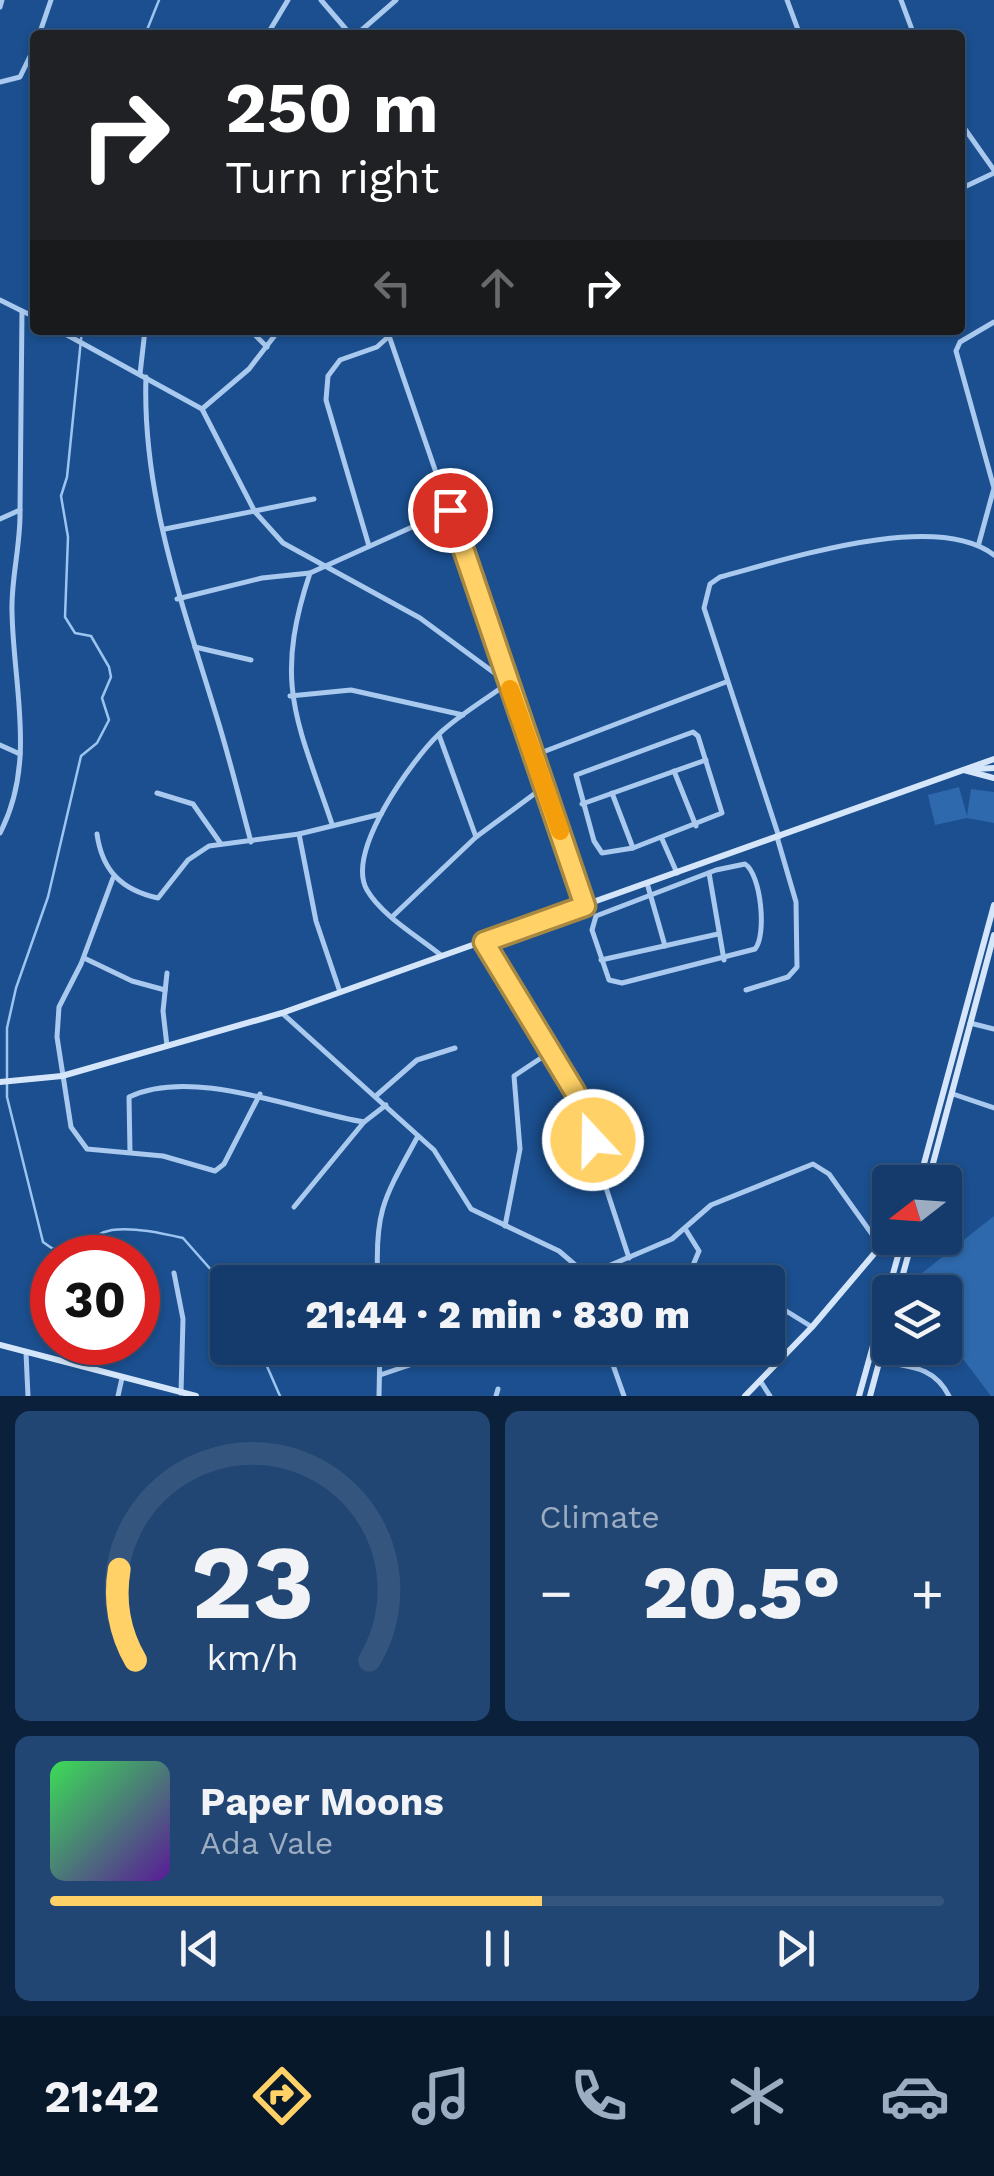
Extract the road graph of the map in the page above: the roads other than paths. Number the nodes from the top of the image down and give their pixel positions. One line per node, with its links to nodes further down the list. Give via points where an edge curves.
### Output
1 (51, 0): 7 (street)
2 (288, 0): 8 (street)
3 (320, 0): 9 (street)
4 (396, 0): 10 (street)
5 (787, 0): 11 (street)
6 (901, 0): 12 (street)
7 (41, 30)
8 (271, 30)
9 (348, 30)
10 (359, 30)
11 (798, 30)
12 (912, 30)
13 (30, 56): 14 (street, via 20,77)
14 (0, 82)
15 (965, 129): 16 (street)
16 (994, 172): 17 (street)
17 (965, 186)
18 (0, 300): 19 (street)
19 (22, 310): 20 (street); 32 (street)
20 (30, 314)
21 (994, 322): 37 (street, via 956,350 994,488)
22 (67, 335): 29 (street)
23 (145, 335): 29 (street)
24 (255, 335): 28 (street)
25 (275, 335): 28 (street)
26 (386, 335): 38 (street, via 377,347 340,360 325,386)
27 (389, 335): 33 (street)
28 (267, 347): 30 (street)
29 (143, 376): 30 (street); 36 (street, via 149,464)
30 (202, 409): 34 (street)
31 (314, 499): 34 (street)
32 (20, 510): 35 (street); 51 (street, via 12,611)
33 (450, 510): 38 (street); 46 (street)
34 (255, 512): 36 (street); 40 (street)
35 (0, 518)
36 (164, 529): 42 (street)
37 (979, 543): 39 (street); 45 (street, via 922,535 720,576 704,594 704,608)
38 (369, 546): 40 (street)
39 (994, 554)
40 (319, 566): 41 (street); 46 (street, via 420,618)
41 (310, 573): 42 (street); 47 (street, via 295,624)
42 (177, 599): 43 (street)
43 (195, 646): 44 (street); 74 (street)
44 (251, 660)
45 (726, 682): 52 (street); 71 (street)
46 (508, 684): 48 (street); 52 (street)
47 (290, 696): 48 (street, via 351,690); 66 (street)
48 (465, 716): 49 (street)
49 (439, 734): 65 (street); 72 (street)
50 (0, 745): 51 (street)
51 (20, 754): 64 (street)
52 (534, 755): 59 (street)
53 (994, 759): 56 (main road)
54 (706, 760): 57 (street); 62 (street, via 696,733 682,734 579,772); 67 (street, via 722,813)
55 (994, 768): 56 (main road)
56 (963, 770): 58 (main road); 71 (main road)
57 (674, 772): 61 (street); 67 (street)
58 (994, 778)
59 (545, 786): 72 (street); 83 (street)
60 (157, 793): 75 (street, via 193,804)
61 (612, 794): 62 (street); 76 (street)
62 (582, 804): 76 (street, via 602,853)
63 (0, 810): 64 (street)
64 (10, 812): 68 (street)
65 (381, 814): 66 (street); 84 (street, via 362,876)
66 (332, 824): 70 (street)
67 (696, 826): 73 (street)
68 (0, 833)
69 (98, 834): 79 (street, via 102,862)
70 (299, 834): 74 (street); 96 (street, via 316,921)
71 (778, 837): 77 (main road); 95 (street, via 796,902 797,967)
72 (476, 838): 84 (street)
73 (662, 838): 76 (street); 77 (street)
74 (251, 842): 75 (street)
75 (222, 844): 79 (street, via 188,860 158,898)
76 (633, 848)
77 (677, 873): 80 (main road)
78 (709, 873): 81 (street); 85 (street); 92 (street, via 746,864 754,873 761,942)
79 (113, 878): 90 (street)
80 (647, 884): 81 (street); 83 (main road)
81 (652, 898): 88 (street); 91 (street, via 596,916 592,930)
82 (994, 905): 113 (main road)
83 (585, 906): 87 (main road)
84 (394, 916): 89 (street)
85 (718, 934): 88 (street); 92 (street)
86 (994, 935): 98 (main road)
87 (484, 942): 89 (main road); 102 (street)
88 (665, 946): 91 (street)
89 (442, 956): 96 (main road)
90 (84, 958): 94 (street); 103 (street, via 60,1006)
91 (601, 960): 92 (street, via 609,980 622,983)
92 (724, 960)
93 (167, 974): 94 (street)
94 (165, 990): 100 (street)
95 (746, 990)
96 (340, 992): 97 (main road)
97 (282, 1013): 100 (main road); 107 (street)
98 (970, 1023): 99 (street); 106 (main road)
99 (994, 1028)
100 (167, 1046): 103 (main road)
101 (455, 1048): 107 (street, via 417,1060)
102 (550, 1052): 116 (street, via 514,1076 520,1149); 121 (street, via 585,1115)
103 (62, 1076): 104 (main road); 112 (street, via 80,1145)
104 (0, 1082)
105 (260, 1094): 110 (street); 112 (street, via 220,1169); 112 (street, via 134,1094 127,1102)
106 (952, 1094): 109 (street); 114 (main road)
107 (377, 1095): 108 (street)
108 (386, 1105): 110 (street); 111 (street)
109 (994, 1108)
110 (364, 1122): 115 (street)
111 (418, 1136): 116 (street, via 434,1150 462,1200); 122 (street, via 380,1204)
112 (130, 1152)
113 (923, 1165)
114 (933, 1165)
115 (294, 1207)
116 (505, 1226): 123 (street)
117 (686, 1230): 118 (street, via 711,1205 813,1164 829,1174); 121 (street); 125 (street, via 698,1251)
118 (872, 1234)
119 (872, 1253): 128 (main road)
120 (898, 1255): 147 (main road)
121 (629, 1258): 124 (street)
122 (377, 1265)
123 (574, 1265)
124 (615, 1265)
125 (693, 1265)
126 (174, 1274): 139 (street, via 183,1318)
127 (785, 1311): 128 (street)
128 (812, 1327): 138 (main road)
129 (0, 1345): 130 (main road)
130 (26, 1353): 137 (main road); 140 (street)
131 (380, 1365): 136 (street)
132 (410, 1365): 136 (street)
133 (612, 1365): 144 (street)
134 (878, 1365): 148 (main road)
135 (897, 1365): 149 (street, via 928,1370)
136 (380, 1375): 143 (street)
137 (122, 1378): 139 (main road); 141 (street)
138 (761, 1382): 145 (main road); 146 (street)
139 (181, 1392): 142 (main road)
140 (28, 1396)
141 (118, 1396)
142 (196, 1396)
143 (379, 1396)
144 (624, 1396)
145 (746, 1396)
146 (770, 1396)
147 (859, 1396)
148 (870, 1396)
149 (949, 1396)

